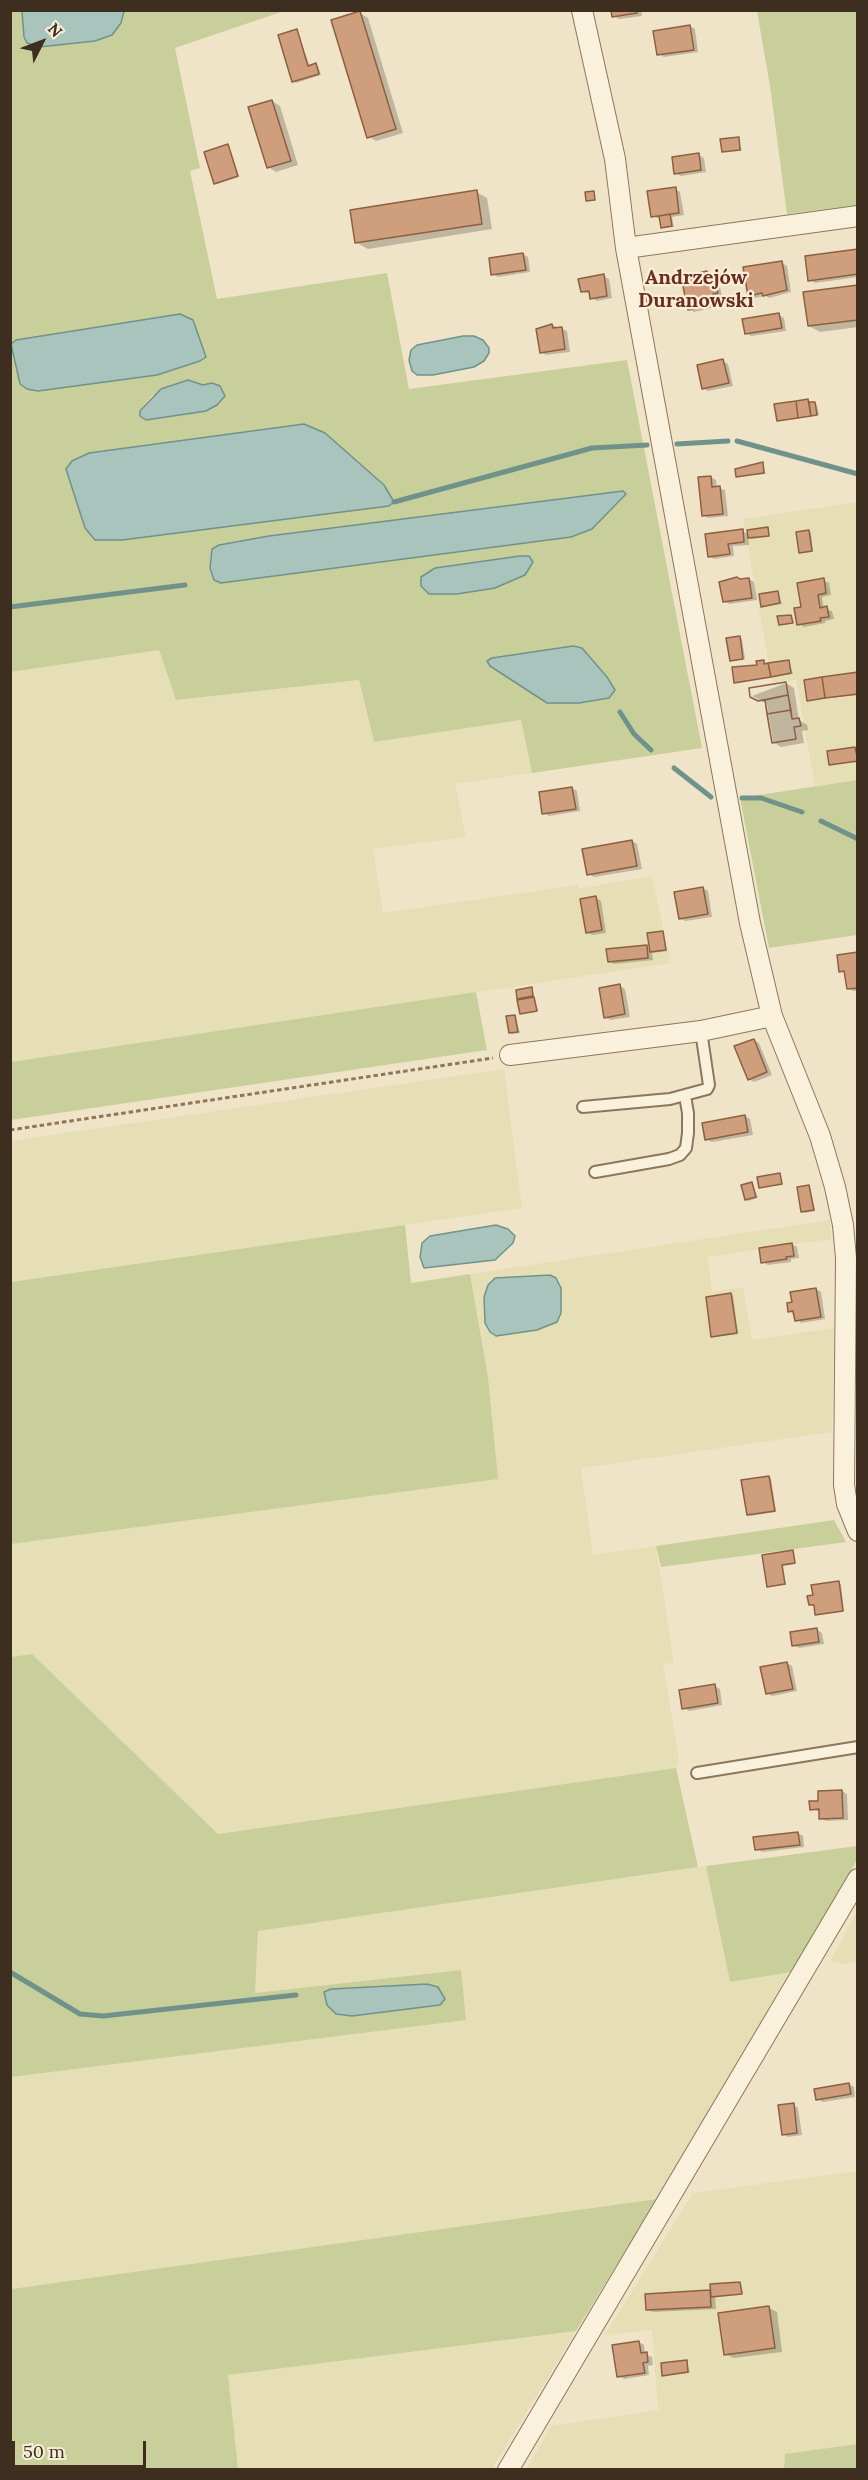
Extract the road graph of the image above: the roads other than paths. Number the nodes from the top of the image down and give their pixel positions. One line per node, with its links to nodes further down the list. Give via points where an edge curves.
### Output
1 (582, 10): 3 (street, via 615,159)
2 (858, 216): 3 (street)
3 (626, 248): 4 (street, via 750,923)
4 (772, 1016): 5 (street); 10 (street, via 820,1136 843,1225 844,1485)
5 (701, 1031): 6 (street); 7 (lane, via 709,1085)
6 (510, 1055)
7 (685, 1096): 8 (lane); 9 (lane, via 688,1133 686,1148 680,1155)
8 (582, 1107)
9 (595, 1172)
10 (858, 1531)
11 (858, 1747): 12 (lane)
12 (697, 1773)
13 (858, 1879): 14 (street)
14 (508, 2469)

